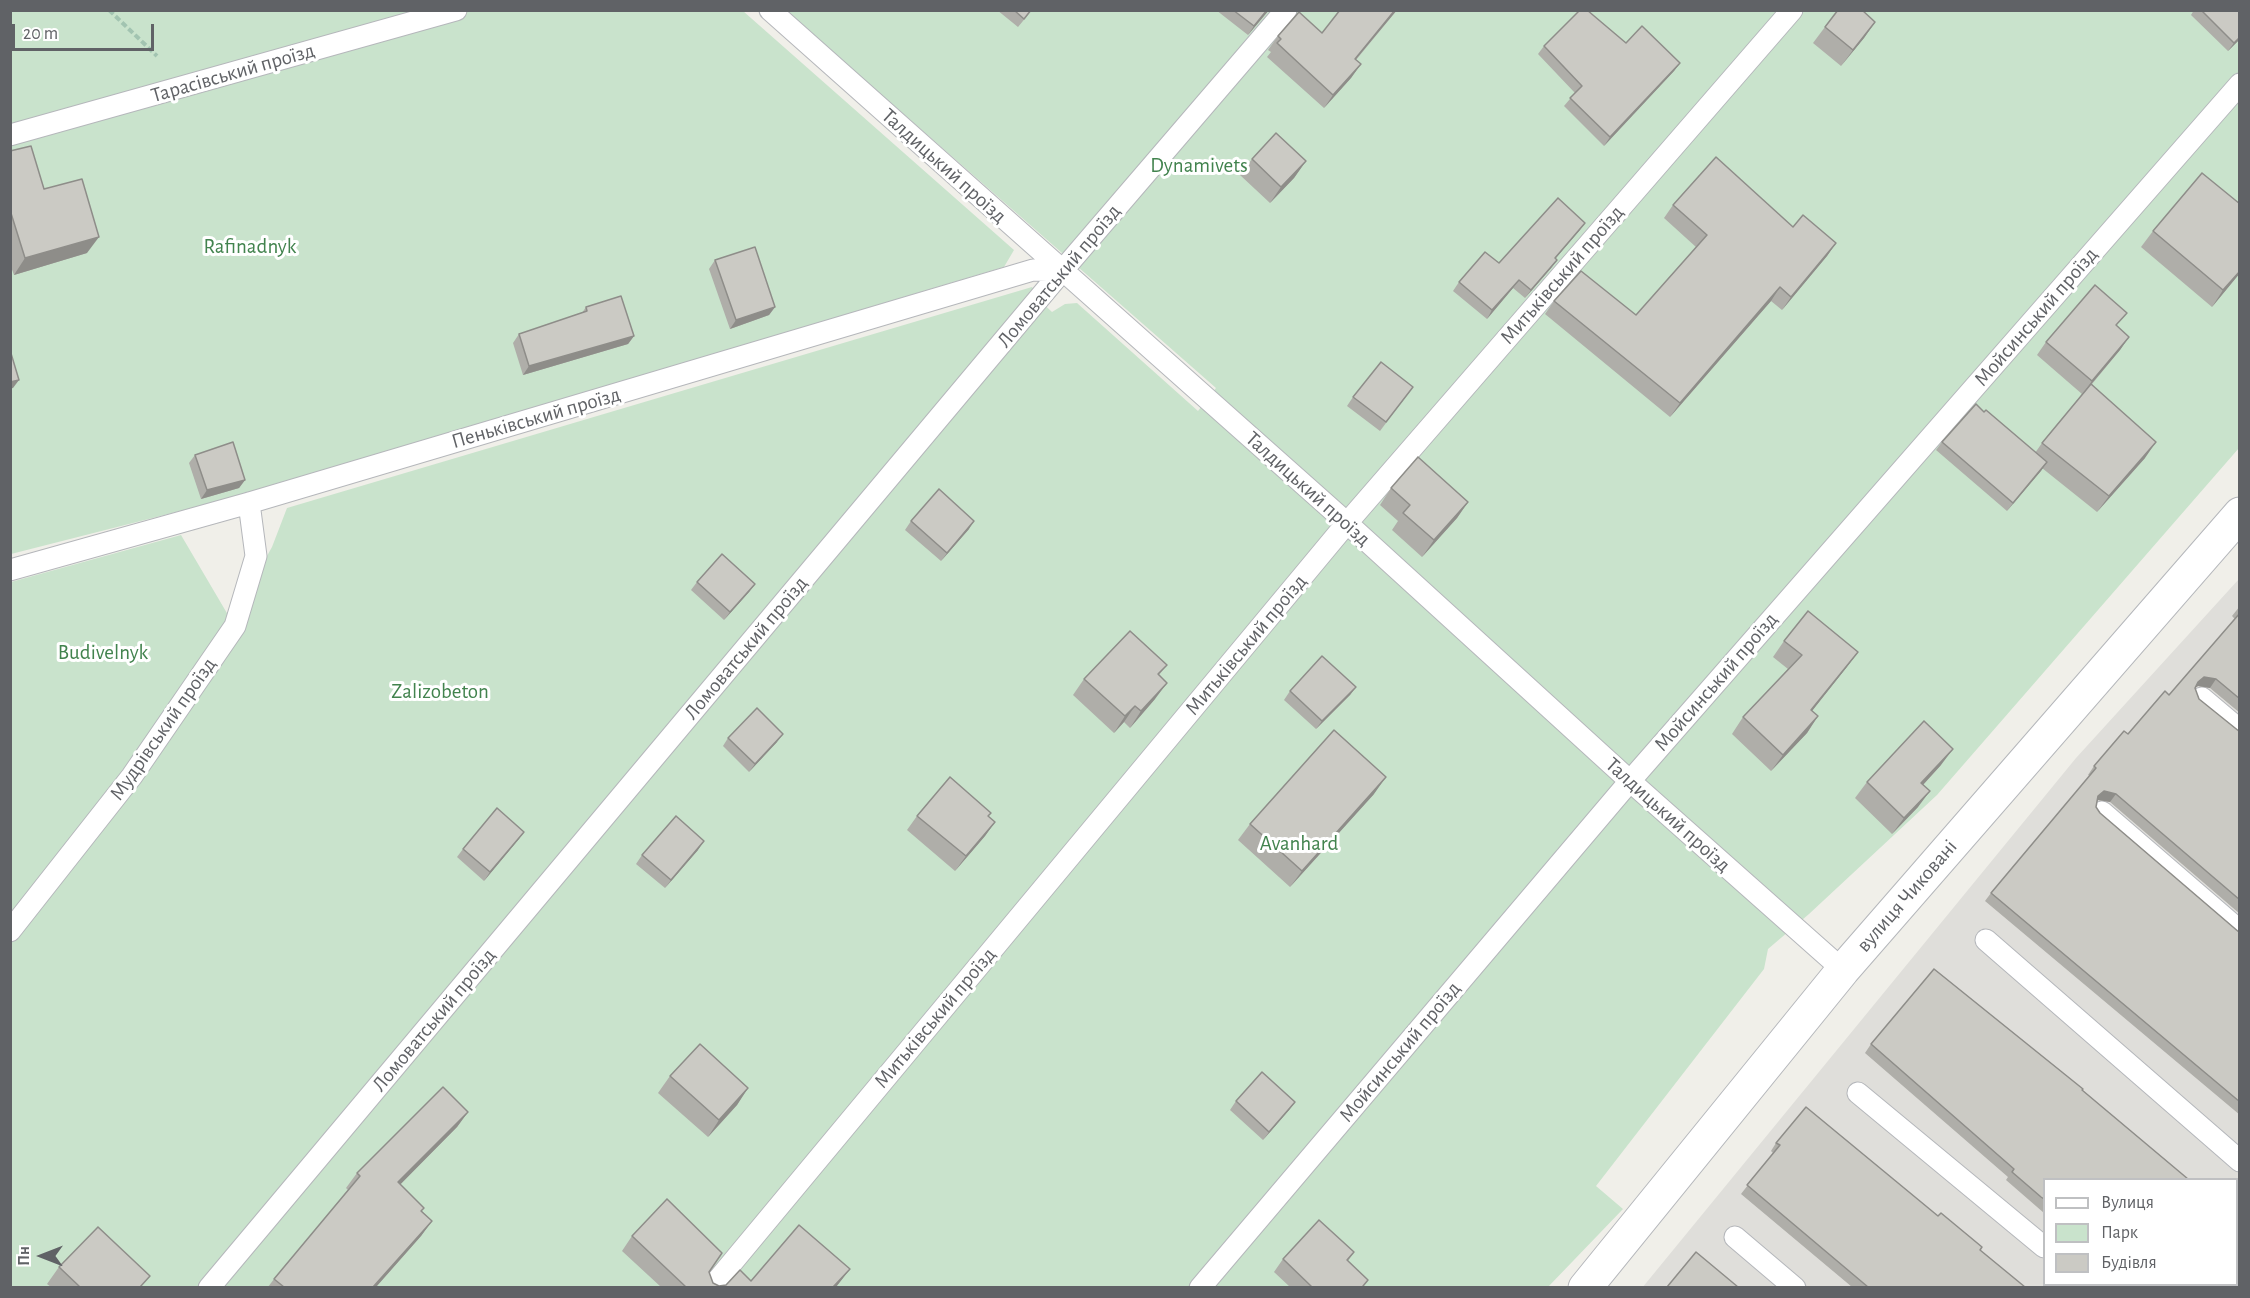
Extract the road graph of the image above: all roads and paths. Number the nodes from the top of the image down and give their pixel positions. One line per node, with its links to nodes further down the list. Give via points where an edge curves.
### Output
1 (109, 10): 7 (path)
2 (456, 10): 7 (lane, Тарасівський проїзд)
3 (1286, 10): 9 (lane, Ломоватський проїзд)
4 (1792, 10): 12 (lane, Митьківський проїзд)
5 (780, 14): 9 (lane, Талдицький проїзд)
6 (2240, 84): 16 (lane, Мойсинський проїзд)
7 (188, 85): 8 (lane, Тарасівський проїзд)
8 (10, 135)
9 (1062, 271): 10 (lane, Пеньківський проїзд, via 1033,270); 12 (lane, Талдицький проїзд); 27 (lane, Ломоватський проїзд)
10 (249, 503): 13 (lane, Пеньківський проїзд); 18 (lane, Мудрівський проїзд, via 256,556 235,626 132,776)
11 (2240, 514): 21 (street, вулиця Чиковані)
12 (1347, 523): 16 (lane, Талдицький проїзд); 28 (lane, Митьківський проїзд)
13 (10, 570)
14 (2202, 698): 15 (lane)
15 (2240, 730)
16 (1630, 781): 21 (lane, Талдицький проїзд); 29 (lane, Мойсинський проїзд)
17 (2102, 812): 19 (lane)
18 (10, 932)
19 (2240, 932)
20 (1986, 940): 23 (lane)
21 (1843, 970): 26 (street, вулиця Чиковані)
22 (1858, 1093): 25 (lane)
23 (2240, 1161)
24 (1735, 1237): 30 (lane)
25 (2043, 1245)
26 (1590, 1286)
27 (209, 1287)
28 (711, 1287)
29 (1200, 1287)
30 (1795, 1287)

